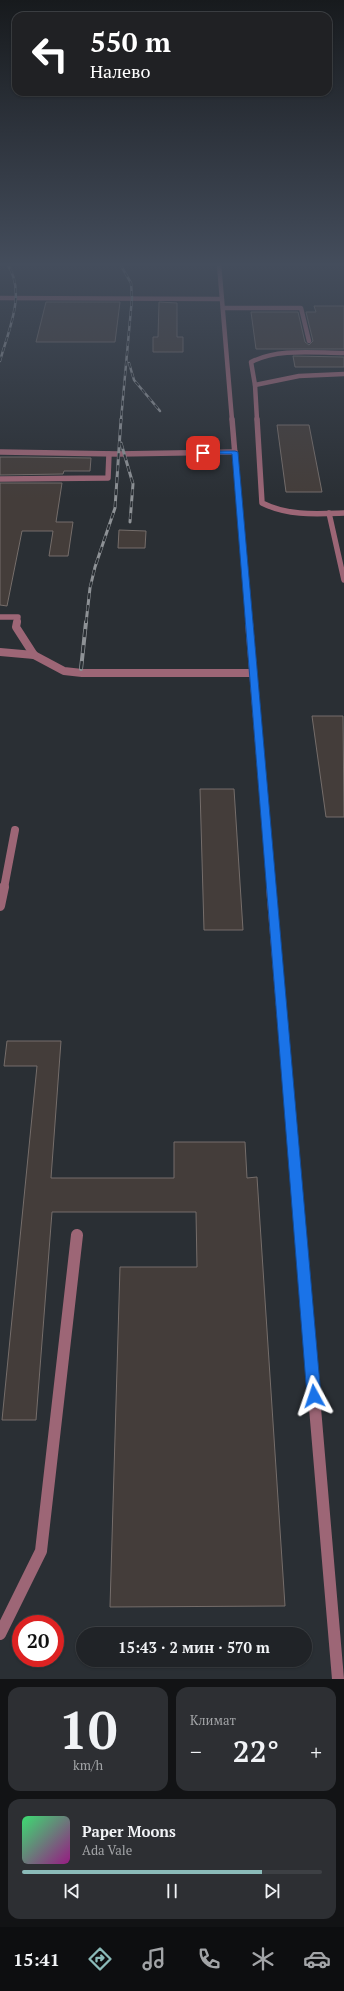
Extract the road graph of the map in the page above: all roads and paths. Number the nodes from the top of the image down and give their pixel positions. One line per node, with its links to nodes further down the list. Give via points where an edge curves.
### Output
1 (225, 342): 6 (lane)
2 (344, 353): 4 (lane, via 287,353 256,358 251,362)
3 (344, 374): 4 (lane, via 288,377)
4 (255, 386): 9 (lane, via 262,503 274,510 292,513)
5 (1, 452): 7 (lane)
6 (235, 452): 7 (lane); 15 (lane)
7 (109, 454): 8 (lane, via 108,478)
8 (0, 479)
9 (329, 513): 10 (lane); 11 (lane)
10 (344, 513)
11 (344, 580)
12 (0, 617): 14 (lane, via 18,617 16,627)
13 (0, 652): 14 (lane)
14 (34, 655): 15 (lane, via 64,671 82,673)
15 (253, 673): 20 (lane)
16 (15, 830): 17 (lane)
17 (0, 906)
18 (77, 1235): 19 (lane, via 41,1551)
19 (0, 1634)
20 (338, 1679)

